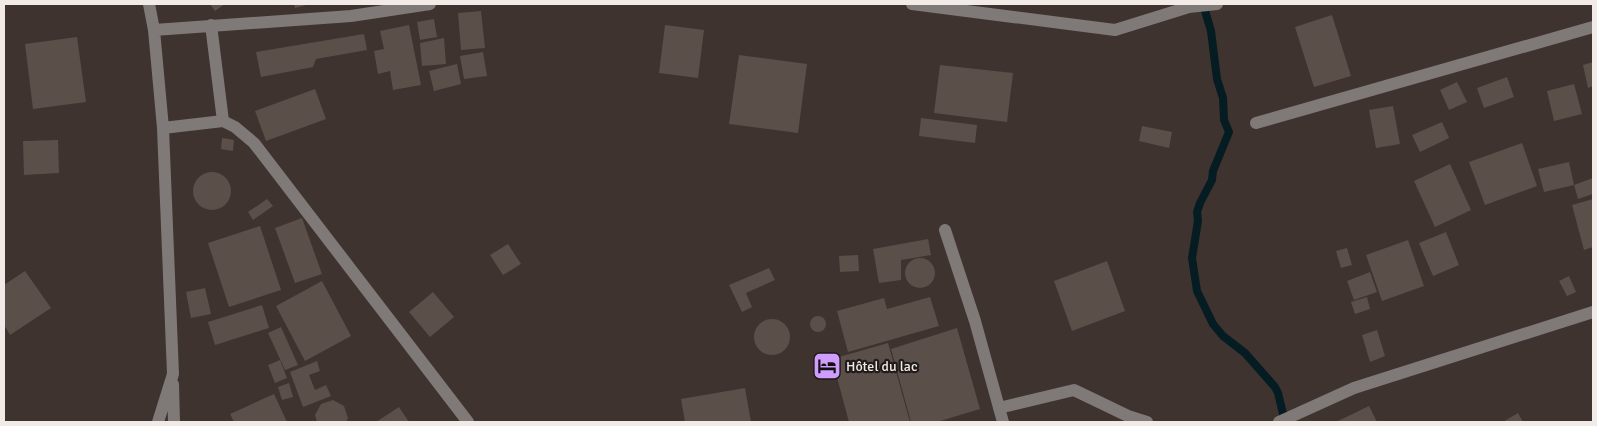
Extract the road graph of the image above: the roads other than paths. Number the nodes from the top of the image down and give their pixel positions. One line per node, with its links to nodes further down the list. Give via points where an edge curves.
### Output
1 (149, 4): 7 (street)
2 (430, 4): 5 (street, via 351,16)
3 (912, 4): 4 (street, via 1114,30 1189,7)
4 (1217, 4)
5 (211, 25): 7 (street); 8 (street)
6 (1593, 27): 9 (street)
7 (154, 30): 10 (street)
8 (223, 121): 10 (street); 17 (street, via 254,143)
9 (1256, 123)
10 (163, 128): 13 (street)
11 (945, 230): 14 (street)
12 (1593, 312): 20 (street, via 1354,388)
13 (173, 374): 15 (street); 16 (street)
14 (999, 408): 18 (street); 19 (street, via 1074,390)
15 (158, 422)
16 (174, 422)
17 (468, 422)
18 (1003, 422)
19 (1147, 422)
20 (1279, 422)

